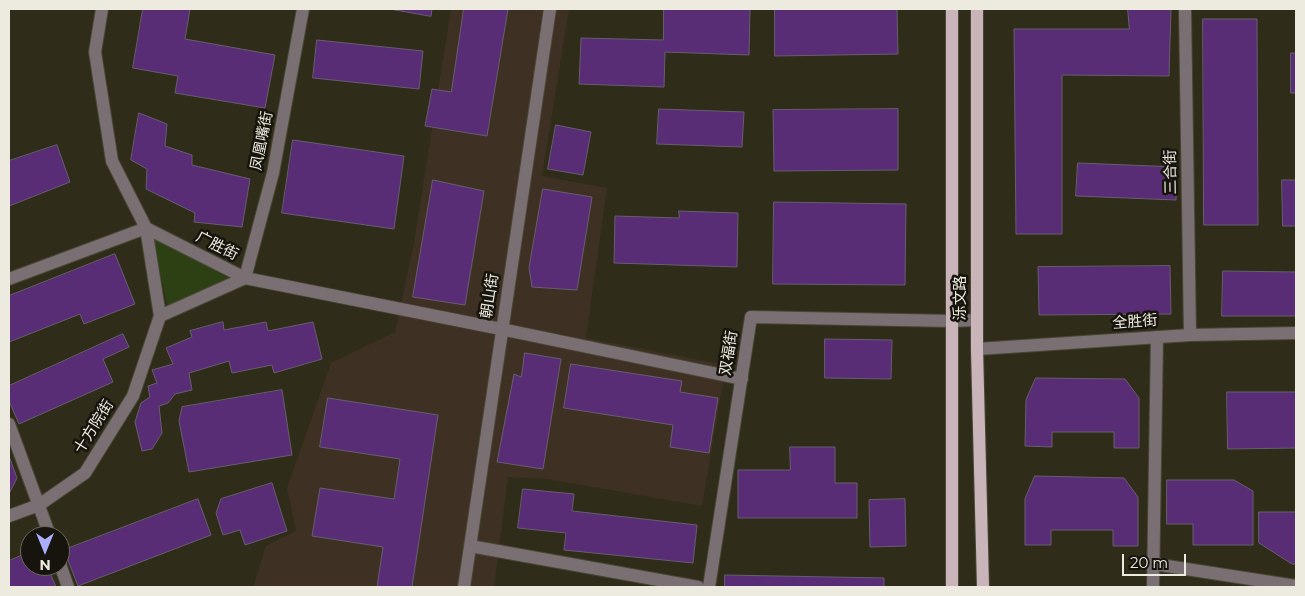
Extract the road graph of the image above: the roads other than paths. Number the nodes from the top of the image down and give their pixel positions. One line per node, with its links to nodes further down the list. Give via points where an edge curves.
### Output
1 (102, 9): 7 (street, via 95,52 112,160)
2 (303, 9): 8 (street, 凤凰嘴街, via 272,173)
3 (550, 9): 13 (street, 朝山街)
4 (952, 9): 12 (main road, 泺文路)
5 (977, 9): 11 (main road, 泺文路)
6 (1185, 9): 15 (street, 三合街)
7 (146, 228): 8 (street, 广胜街); 9 (street); 10 (street, 十方院街)
8 (245, 278): 10 (street); 13 (street, 广胜街)
9 (9, 279)
10 (160, 316): 20 (street, 十方院街, via 133,396 90,465 84,473)
11 (977, 320): 12 (street, 双福街); 17 (main road, 泺文路)
12 (952, 321): 18 (street, 双福街, via 751,317); 29 (main road, 泺文路)
13 (501, 329): 18 (street, 广胜街); 23 (street, 朝山街)
14 (1296, 333): 15 (street, 全胜街)
15 (1190, 335): 16 (street, 全胜街)
16 (1157, 337): 17 (street, 全胜街); 24 (street)
17 (977, 350): 30 (main road, 泺文路)
18 (742, 379): 28 (street, 双福街)
19 (9, 424): 20 (street)
20 (39, 504): 21 (street, 十方院街); 22 (street)
21 (9, 516)
22 (47, 526)
23 (470, 546): 26 (street, 朝山街); 27 (street)
24 (1154, 564): 25 (street); 31 (street)
25 (1296, 586)
26 (464, 587)
27 (698, 587)
28 (709, 587)
29 (952, 587)
30 (983, 587)
31 (1153, 587)

